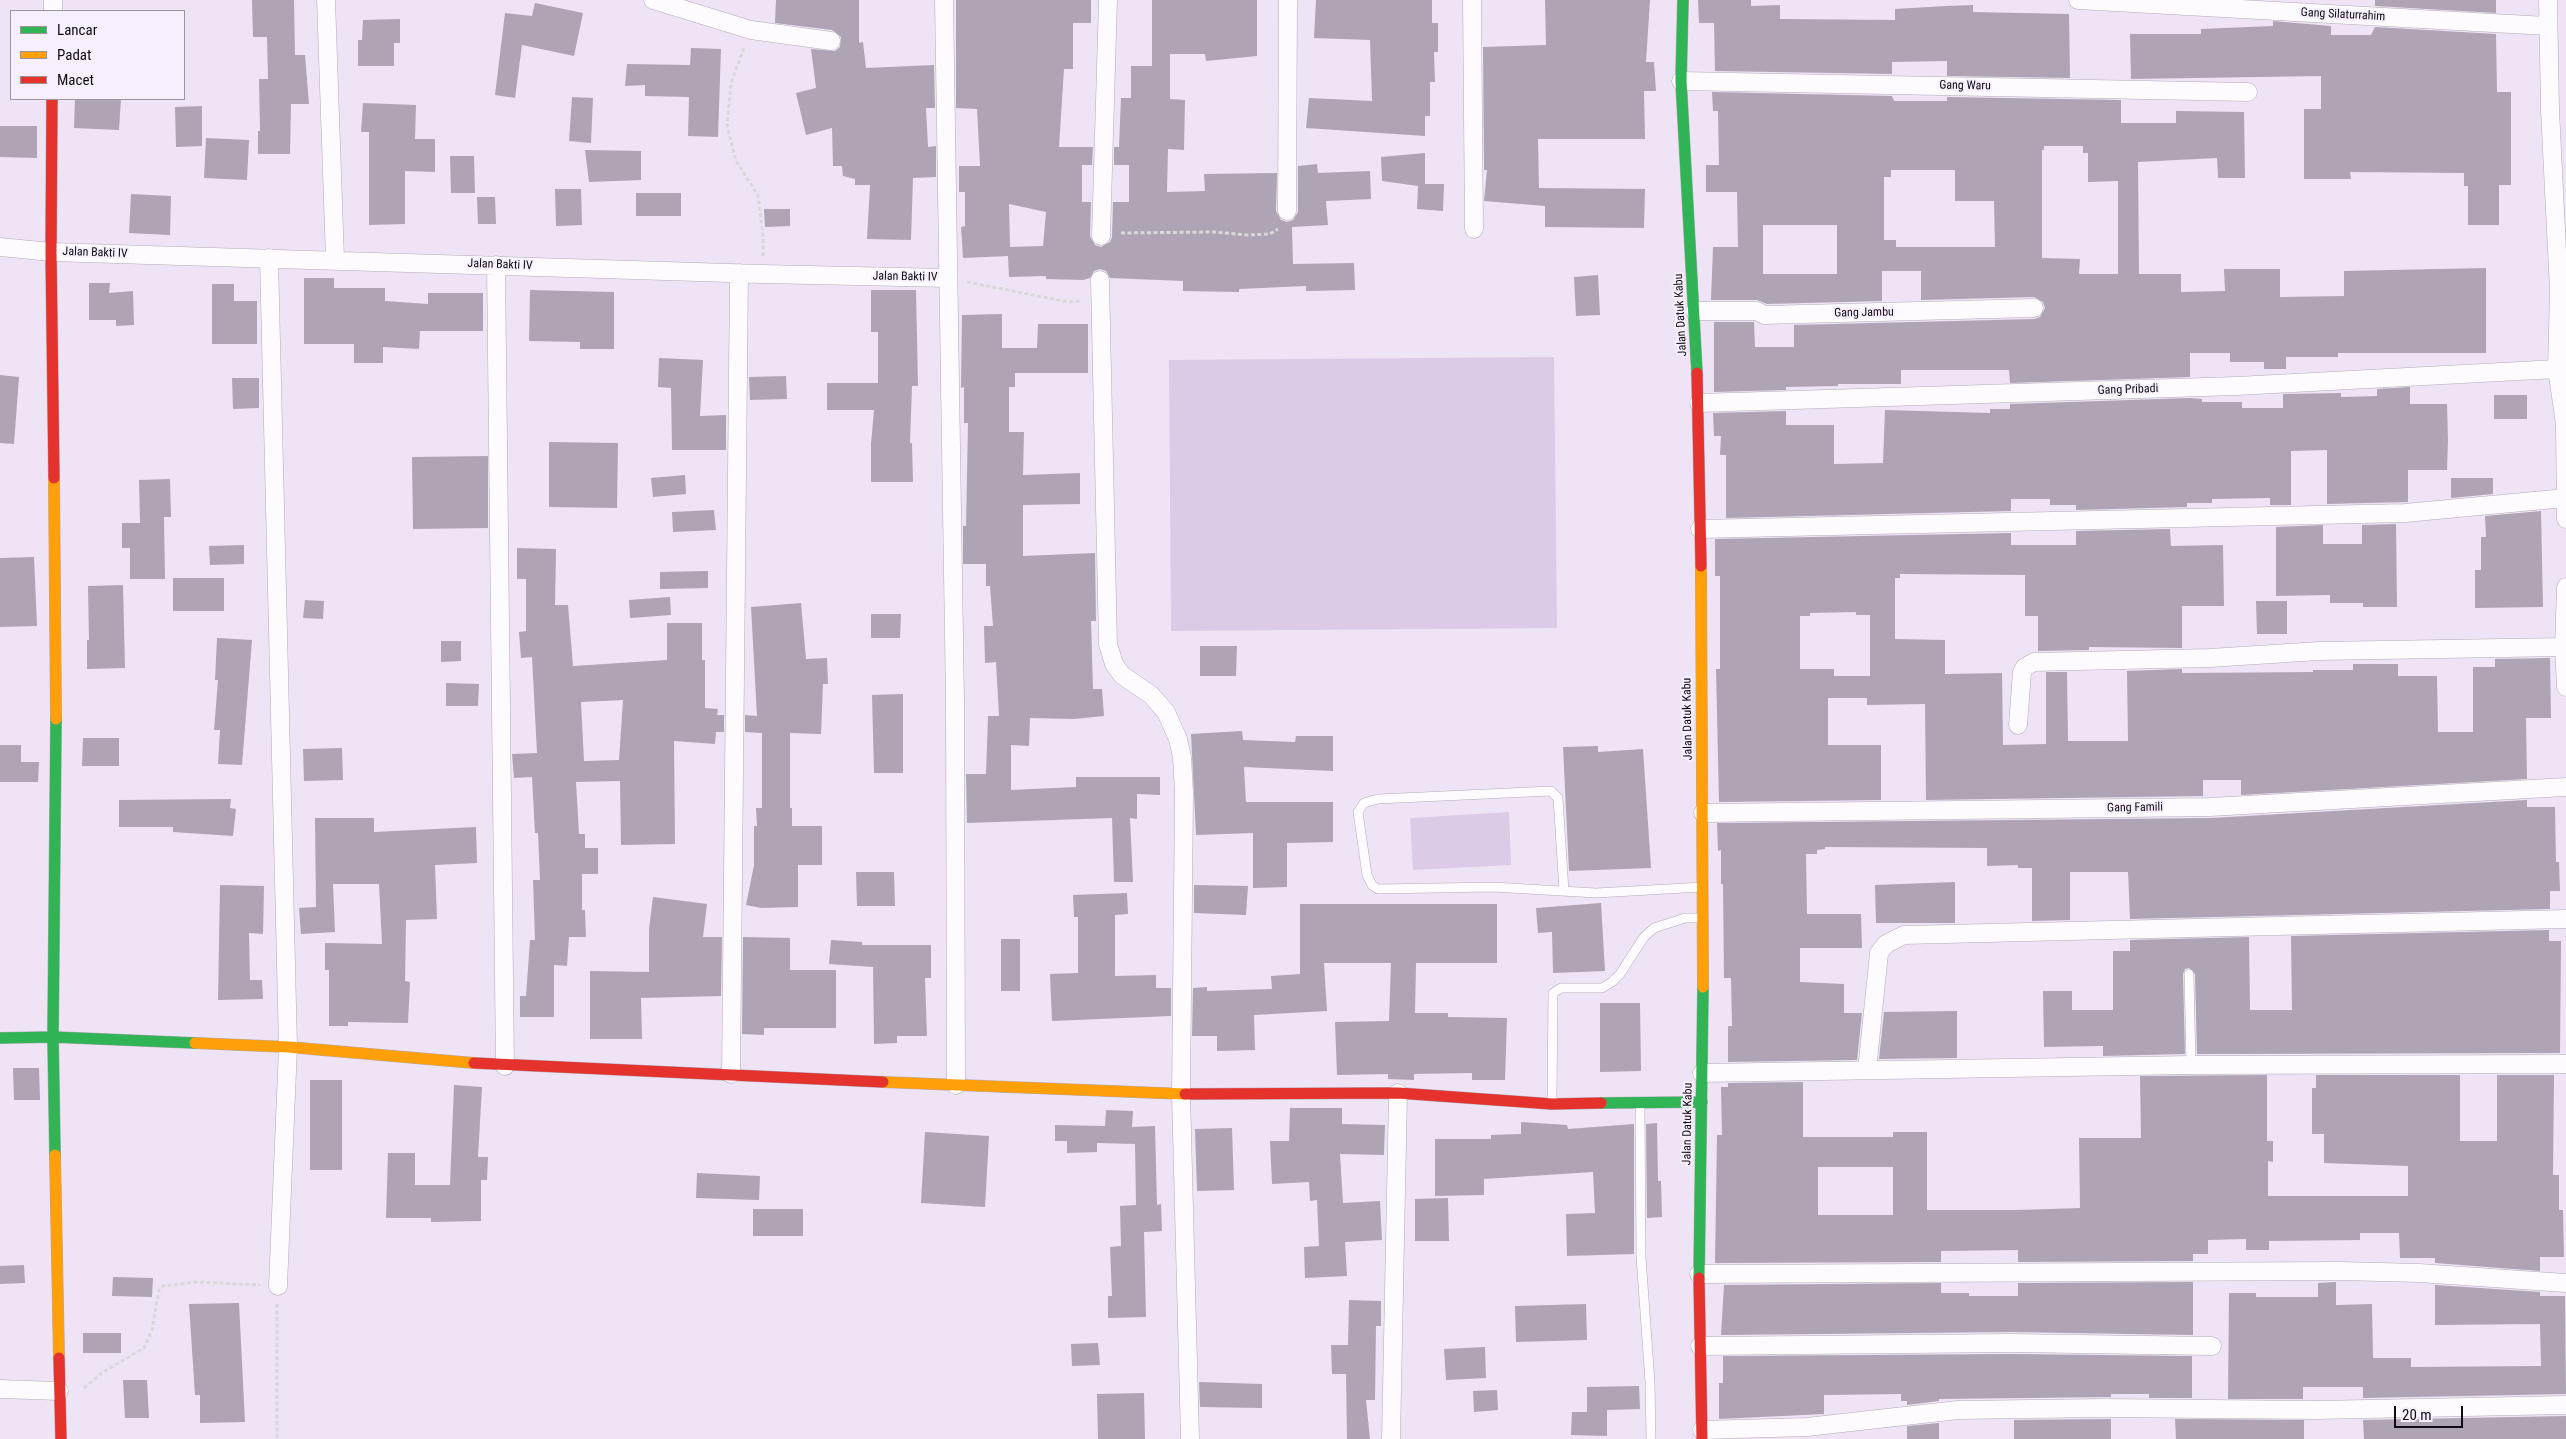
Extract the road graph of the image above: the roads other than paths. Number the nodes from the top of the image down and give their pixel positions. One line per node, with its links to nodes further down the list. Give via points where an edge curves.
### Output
1 (326, 0): 21 (street)
2 (653, 0): 11 (street, via 751,30)
3 (944, 0): 24 (street)
4 (1108, 0): 17 (street)
5 (1288, 0): 15 (street)
6 (1472, 0): 16 (street)
7 (1683, 0): 12 (street, Jalan Datuk Kabu)
8 (2078, 0): 10 (street, Gang Silaturrahim)
9 (2548, 0): 10 (street)
10 (2547, 26): 26 (street)
11 (830, 41)
12 (1681, 81): 13 (street, Gang Waru); 28 (street, Jalan Datuk Kabu)
13 (2248, 92)
14 (52, 100): 19 (street)
15 (1287, 211)
16 (1474, 229)
17 (1101, 236)
18 (0, 246): 19 (street, Jalan Bakti IV)
19 (51, 252): 20 (street, Jalan Bakti IV); 47 (street, via 57,644)
20 (269, 258): 21 (street, Jalan Bakti IV); 48 (street)
21 (335, 259): 22 (street, Jalan Bakti IV)
22 (496, 265): 23 (street, Jalan Bakti IV); 51 (street)
23 (739, 272): 24 (street, Jalan Bakti IV); 54 (street)
24 (948, 278): 55 (street, via 955,701)
25 (1100, 280): 57 (street, via 1108,644 1114,664 1122,675 1150,695 1166,712 1178,738 1182,757)
26 (2563, 290): 29 (street)
27 (2034, 308): 28 (street, Gang Jambu, via 1764,315 1757,311)
28 (1695, 310): 30 (street, Jalan Datuk Kabu)
29 (2557, 370): 30 (street, Gang Pribadi, via 2238,386); 31 (street)
30 (1699, 403): 34 (street, Jalan Datuk Kabu)
31 (2565, 424): 32 (street)
32 (2566, 498): 33 (street); 34 (street, via 2405,512)
33 (2566, 519)
34 (1700, 529): 40 (street, Jalan Datuk Kabu)
35 (2566, 587): 36 (street)
36 (2565, 656): 37 (street); 38 (street, via 2319,651 2210,658 2034,662 2022,672)
37 (2566, 687)
38 (2018, 725)
39 (2566, 787): 40 (street, Gang Famili, via 2210,807)
40 (1702, 813): 41 (street, Jalan Datuk Kabu)
41 (1703, 887): 42 (lane, via 1596,893); 43 (street, Jalan Datuk Kabu)
42 (1564, 891): 42 (lane, via 1493,888 1378,890 1367,875 1358,812 1364,803 1378,799 1551,791 1558,798)
43 (1704, 918): 53 (street, Jalan Datuk Kabu); 60 (lane, via 1686,918 1654,928 1644,937 1620,974 1602,988 1560,988 1553,994)
44 (2566, 919): 52 (street, via 1904,935 1886,944 1880,953)
45 (2189, 974): 50 (lane)
46 (0, 1038): 47 (street)
47 (53, 1038): 48 (street); 67 (street)
48 (288, 1047): 51 (street); 63 (street)
49 (2566, 1064): 50 (street)
50 (2191, 1065): 52 (street)
51 (505, 1066): 54 (street)
52 (1867, 1070): 53 (street)
53 (1702, 1073): 59 (street, Jalan Datuk Kabu)
54 (731, 1074): 55 (street)
55 (956, 1086): 57 (street)
56 (1398, 1093): 57 (street); 60 (street); 72 (street)
57 (1181, 1094): 71 (street)
58 (1640, 1102): 59 (street); 60 (street); 73 (lane, via 1641,1257)
59 (1702, 1102): 61 (street, Jalan Datuk Kabu)
60 (1552, 1104)
61 (1699, 1274): 62 (street, via 2340,1271); 64 (street, Jalan Datuk Kabu)
62 (2566, 1283)
63 (278, 1286)
64 (1700, 1346): 65 (street, via 2011,1343); 69 (street, Jalan Datuk Kabu)
65 (2212, 1346)
66 (0, 1389): 67 (street)
67 (59, 1391): 70 (street)
68 (2566, 1405): 69 (street, via 2316,1410 1958,1410 1807,1427)
69 (1702, 1434)
70 (61, 1439)
71 (1190, 1439)
72 (1390, 1439)
73 (1651, 1439)

